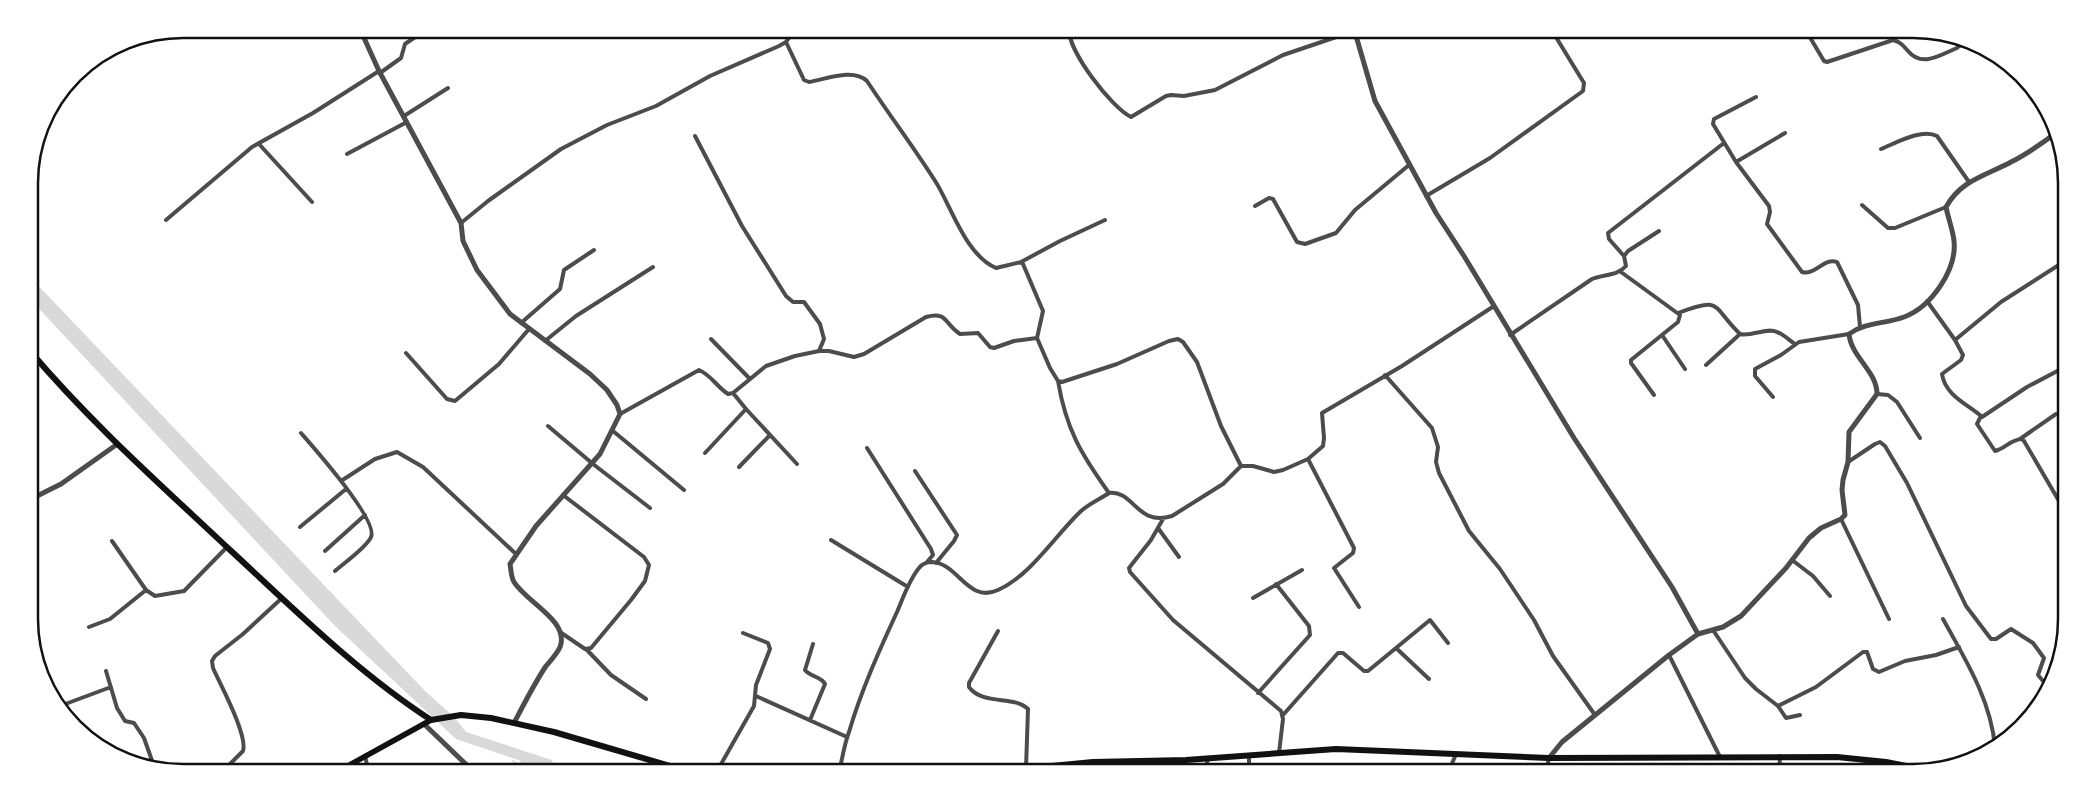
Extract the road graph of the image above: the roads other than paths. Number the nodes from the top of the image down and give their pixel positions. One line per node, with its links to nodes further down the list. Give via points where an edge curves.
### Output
1 (364, 37): 11 (street)
2 (415, 37): 11 (street, via 405,44 401,58)
3 (789, 37): 9 (street)
4 (1070, 37): 5 (street, via 1091,76 1131,118 1171,94 1184,96 1215,90 1283,55)
5 (1334, 37)
6 (1356, 37): 24 (street, via 1375,101)
7 (1556, 37): 26 (street, via 1584,83 1582,91 1490,158)
8 (1810, 37): 10 (street, via 1827,62 1893,40 1900,41 1918,60 1926,60)
9 (786, 42): 33 (street, via 561,149); 37 (street, via 804,80 809,82 854,74 867,81 938,186 966,240 996,268)
10 (1960, 45)
11 (380, 72): 14 (street); 20 (street)
12 (448, 88): 14 (street)
13 (1756, 97): 19 (street, via 1714,119 1712,124)
14 (404, 116): 15 (street)
15 (407, 122): 22 (street); 33 (street)
16 (1785, 133): 23 (street)
17 (695, 136): 56 (street, via 742,226 786,296 793,302 804,302 820,324 824,339)
18 (2050, 137): 25 (street, via 2030,152)
19 (1724, 143): 23 (street); 36 (street, via 1608,233 1609,239)
20 (258, 144): 27 (street); 31 (street)
21 (1881, 149): 25 (street, via 1931,133 1937,136)
22 (347, 154)
23 (1736, 162): 45 (street, via 1769,206 1767,224 1802,272 1809,273 1829,261 1837,262 1858,305)
24 (1409, 166): 26 (street); 29 (street, via 1355,210 1336,233 1305,244 1297,242 1273,199)
25 (1969, 182): 30 (street, via 1952,196)
26 (1426, 196): 42 (street)
27 (312, 202)
28 (1862, 205): 30 (street, via 1888,228 1896,228)
29 (1255, 206)
30 (1946, 207): 41 (street, via 1955,241 1952,258 1948,272)
31 (166, 220)
32 (1105, 220): 37 (street)
33 (461, 223): 44 (street, via 463,241 477,270 510,314)
34 (1659, 231): 36 (street)
35 (594, 250): 44 (street, via 564,270 560,289)
36 (1624, 256): 40 (street, via 1626,266)
37 (1021, 262): 51 (street, via 1043,311)
38 (2058, 265): 53 (street, via 2001,302)
39 (653, 267): 54 (street, via 576,316)
40 (1621, 272): 43 (street); 49 (street, via 1592,279)
41 (1927, 301): 45 (street, via 1905,317); 53 (street)
42 (1494, 306): 49 (street); 62 (street)
43 (1678, 313): 47 (street, via 1702,304 1716,306); 50 (street, via 1678,322)
44 (521, 323): 46 (street)
45 (1860, 327): 48 (street)
46 (529, 329): 54 (street); 57 (street, via 499,364 455,401 447,399)
47 (1740, 334): 55 (street, via 1771,330); 59 (street)
48 (1849, 334): 55 (street); 66 (street)
49 (1510, 335): 127 (street, via 1672,587)
50 (1662, 335): 60 (street); 67 (street, via 1631,360)
51 (1037, 338): 56 (street, via 994,348 978,333 960,334 936,314 864,354 854,357); 64 (street)
52 (711, 339): 63 (street)
53 (1955, 340): 72 (street, via 1963,357 1943,372 1943,378 1953,395)
54 (545, 341): 70 (street, via 590,374 606,390)
55 (1795, 344): 68 (street, via 1754,372)
56 (818, 351): 63 (street, via 773,363)
57 (406, 353)
58 (38, 360): 79 (main road)
59 (1706, 365)
60 (1685, 369)
61 (2058, 371): 72 (street)
62 (1385, 376): 82 (street, via 1322,413 1323,446); 144 (street, via 1432,428 1438,447 1436,462 1439,473 1469,532 1530,612 1553,656)
63 (750, 379): 65 (street)
64 (1058, 381): 86 (street, via 1117,364 1178,339 1197,362 1221,426); 92 (street, via 1062,410 1072,433)
65 (733, 392): 69 (street); 70 (street, via 728,394 699,370)
66 (1877, 394): 77 (street, via 1888,395 1897,402); 83 (street, via 1849,432)
67 (1654, 395)
68 (1773, 396)
69 (746, 409): 76 (street); 81 (street)
70 (620, 414): 74 (street)
71 (2056, 414): 78 (street)
72 (1982, 417): 78 (street, via 1977,424 1995,450)
73 (548, 426): 84 (street)
74 (613, 431): 84 (street); 91 (street)
75 (301, 433): 89 (street)
76 (770, 435): 85 (street); 87 (street)
77 (1920, 438)
78 (2020, 439): 95 (street, via 2027,445)
79 (116, 445): 94 (street, via 61,484); 104 (main road)
80 (867, 448): 109 (street, via 931,549 933,555)
81 (705, 453)
82 (1308, 458): 86 (street, via 1274,472 1266,468); 119 (street, via 1354,548 1353,553 1334,568)
83 (1848, 462): 99 (street, via 1842,480 1845,515); 136 (street, via 1875,444 1880,442 1885,446 1907,483 1969,612 1991,639 2011,629 2036,646 2044,658 2038,674)
84 (592, 464): 93 (street); 96 (street)
85 (797, 464)
86 (1241, 466): 98 (street, via 1223,484)
87 (739, 467)
88 (916, 472): 110 (street, via 957,535)
89 (341, 482): 90 (street); 106 (street, via 375,459 397,452 423,467)
90 (346, 489): 97 (street); 100 (street)
91 (684, 490)
92 (1109, 493): 98 (street, via 1121,495 1145,515); 110 (street, via 1082,510 1024,572 998,590 981,593 968,587 953,571)
93 (563, 495): 106 (street); 132 (street, via 644,557 649,566 645,581 631,600 594,646)
94 (38, 496)
95 (2058, 499)
96 (650, 508)
97 (365, 515): 105 (street); 112 (street, via 372,536)
98 (1163, 519): 101 (street)
99 (1841, 519): 108 (street, via 1815,532); 120 (street)
100 (300, 527)
101 (1158, 528): 107 (street); 138 (street, via 1129,568 1130,572 1173,620)
102 (831, 540): 114 (street)
103 (112, 541): 115 (street)
104 (227, 546): 115 (street, via 184,591 155,596); 117 (main road)
105 (325, 551)
106 (516, 554): 125 (street, via 510,564 513,580 523,594 551,618)
107 (1179, 557)
108 (1792, 560): 116 (street, via 1813,576); 123 (street, via 1741,616)
109 (927, 562): 110 (street); 114 (street, via 919,568)
110 (936, 563)
111 (1302, 570): 113 (street)
112 (335, 571)
113 (1276, 584): 118 (street); 138 (street, via 1309,626 1310,635)
114 (908, 587): 150 (street, via 875,660)
115 (146, 590): 122 (street, via 110,619)
116 (1830, 596)
117 (282, 598): 146 (main road, via 371,678); 161 (street, via 212,661 243,740 243,751)
118 (1253, 598)
119 (1359, 607)
120 (1889, 619)
121 (1943, 619): 130 (street)
122 (89, 627)
123 (1713, 630): 127 (street); 142 (street, via 1751,684)
124 (998, 631): 168 (street, via 969,688 988,699 1028,708)
125 (560, 632): 132 (street); 148 (street, via 560,648)
126 (743, 633): 139 (street, via 771,646 756,685)
127 (1698, 634): 133 (street)
128 (1448, 643): 131 (street, via 1430,620)
129 (813, 644): 147 (street, via 805,670 825,684)
130 (1959, 647): 142 (street, via 1928,658 1905,661 1879,672 1873,669 1867,652 1863,652 1816,687); 151 (street, via 1974,674)
131 (1396, 648): 135 (street); 143 (street, via 1368,671 1343,653 1336,654)
132 (587, 650): 140 (street, via 611,675)
133 (1669, 655): 144 (street); 157 (street)
134 (106, 671): 137 (street)
135 (1428, 679)
136 (2044, 681)
137 (111, 687): 141 (street); 160 (street, via 124,721 134,723)
138 (1258, 693): 143 (street)
139 (756, 696): 147 (street); 166 (street, via 754,706)
140 (646, 699)
141 (65, 704)
142 (1778, 706): 145 (street, via 1786,718)
143 (1283, 715): 152 (street)
144 (1595, 715): 158 (street, via 1562,742)
145 (1800, 716)
146 (432, 720): 148 (main road, via 461,715); 149 (main road)
147 (810, 720): 150 (street)
148 (514, 723): 165 (main road)
149 (424, 724): 155 (main road); 164 (street)
150 (847, 738): 167 (street)
151 (1994, 739)
152 (1279, 753): 153 (main road, via 1336,749); 154 (main road)
153 (1456, 754): 158 (main road); 172 (street)
154 (1249, 755): 159 (main road); 171 (street)
155 (365, 756): 162 (main road); 163 (street)
156 (1780, 756): 157 (main road); 174 (street); 175 (main road, via 1858,758)
157 (1720, 757): 158 (main road)
158 (1549, 758): 173 (street)
159 (1208, 759): 169 (main road); 170 (street)
160 (153, 761)
161 (230, 764)
162 (351, 764)
163 (367, 764)
164 (466, 764)
165 (663, 764)
166 (721, 764)
167 (841, 764)
168 (1026, 764)
169 (1071, 764)
170 (1207, 764)
171 (1249, 764)
172 (1452, 764)
173 (1548, 764)
174 (1780, 764)
175 (1891, 764)

